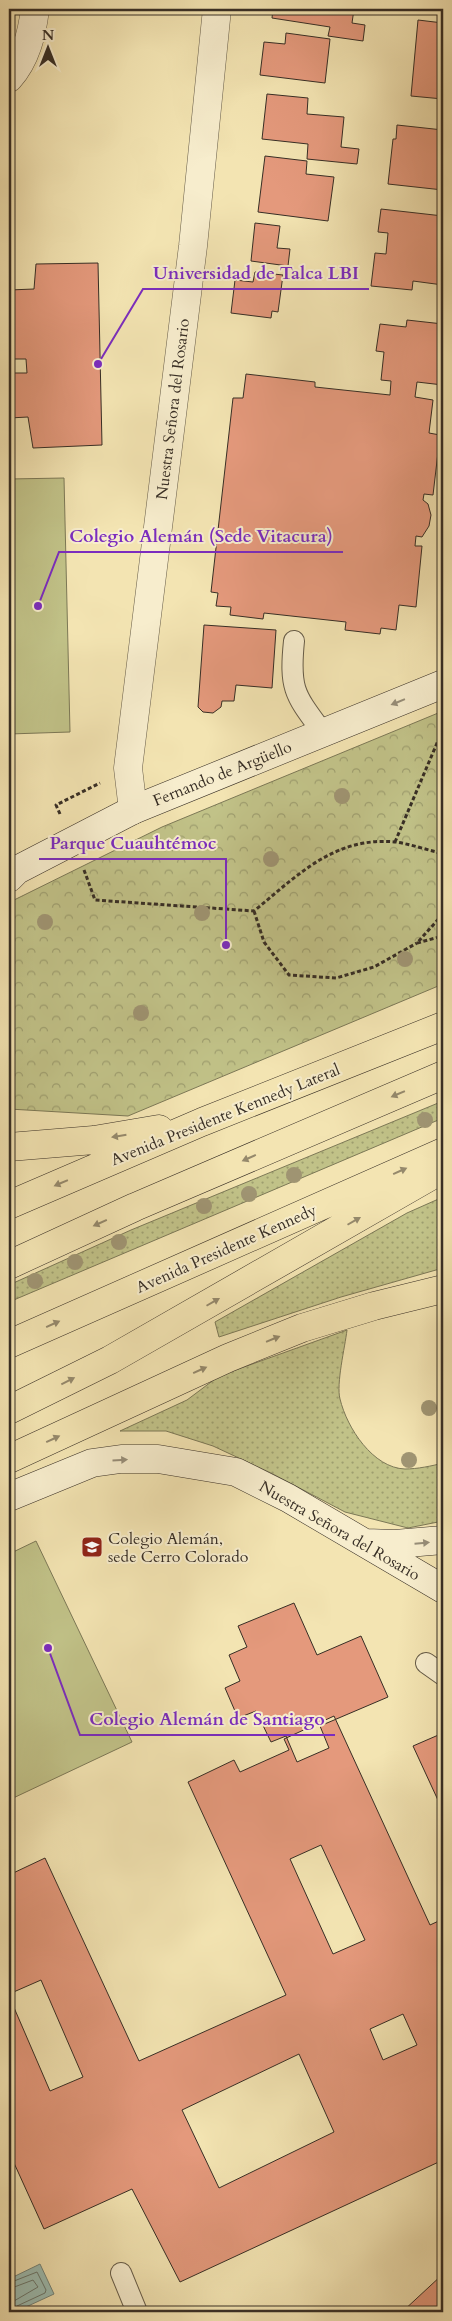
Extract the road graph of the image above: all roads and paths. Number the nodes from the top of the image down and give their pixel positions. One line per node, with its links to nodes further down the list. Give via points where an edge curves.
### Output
1 (35, 9): 3 (street, via 26,49)
2 (218, 9): 8 (street, Nuestra Señora del Rosario, via 193,246)
3 (9, 78)
4 (294, 642): 7 (lane, via 291,673 294,690)
5 (443, 684): 7 (street, Fernando de Argüello, one-way to 7)
6 (443, 729): 11 (path)
7 (323, 733): 9 (street, Fernando de Argüello)
8 (128, 768): 9 (street, Nuestra Señora del Rosario); 10 (path, via 56,805)
9 (133, 810): 10 (street, Fernando de Argüello)
10 (72, 841): 13 (street, Fernando de Argüello, via 17,870); 14 (path, via 95,900)
11 (395, 842): 12 (path); 14 (path, via 356,844 318,859)
12 (443, 856)
13 (9, 878)
14 (254, 911): 17 (path, via 264,942 289,975 336,978 374,967)
15 (443, 914): 17 (path)
16 (443, 936): 17 (path)
17 (417, 943)
18 (443, 1026): 20 (main road, Avenida Presidente Kennedy Lateral)
19 (443, 1075): 25 (main road, one-way to 25, via 144,1203)
20 (202, 1122): 21 (main road, one-way to 21, via 94,1140); 24 (main road, Avenida Presidente Kennedy Lateral, one-way to 24)
21 (9, 1147)
22 (443, 1152): 27 (main road, Avenida Presidente Kennedy, one-way to 22)
23 (443, 1169): 28 (main road, one-way to 23, via 110,1360)
24 (9, 1205)
25 (9, 1265)
26 (443, 1289): 29 (main road, one-way to 26, via 220,1361 302,1328)
27 (9, 1344)
28 (9, 1410)
29 (9, 1459)
30 (9, 1497): 32 (street, Nuestra Señora del Rosario, one-way to 32, via 92,1462 158,1459 236,1472)
31 (443, 1540): 32 (street, one-way to 31)
32 (365, 1543): 33 (street, Nuestra Señora del Rosario)
33 (443, 1589)
34 (426, 1663): 35 (lane)
35 (443, 1675)
36 (121, 2273): 37 (lane)
37 (137, 2312)

